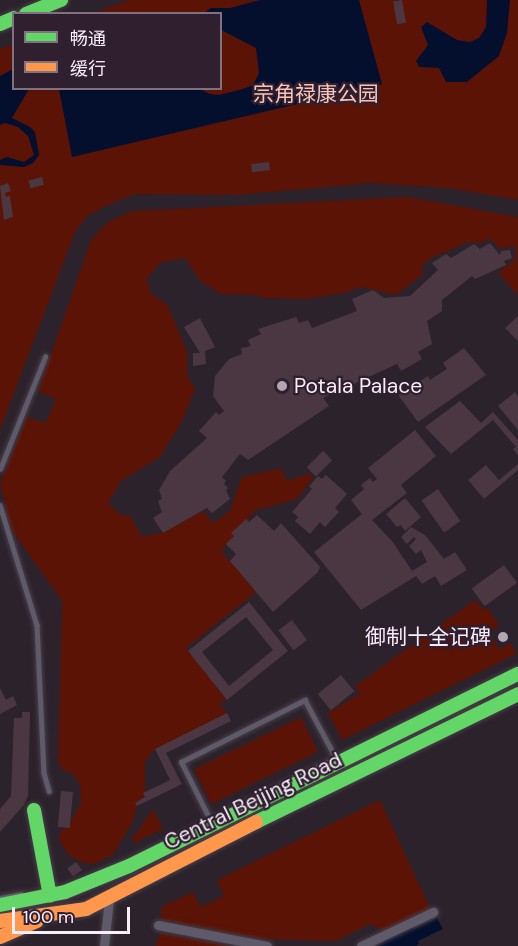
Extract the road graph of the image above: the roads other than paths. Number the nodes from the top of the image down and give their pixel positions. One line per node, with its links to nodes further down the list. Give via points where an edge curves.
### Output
1 (61, 0): 2 (main road)
2 (31, 12)
3 (45, 357): 4 (lane)
4 (0, 469)
5 (0, 505): 9 (lane, via 37,625 44,773)
6 (518, 674): 8 (main road, Central Beijing Road)
7 (518, 694): 14 (main road, Central Beijing Road, via 137,881)
8 (338, 763): 11 (main road, Central Beijing Road); 11 (lane, via 305,700 181,762)
9 (49, 791)
10 (34, 810): 12 (main road)
11 (212, 825): 12 (main road, Central Beijing Road, via 129,866)
12 (50, 892): 13 (lane); 15 (main road, Central Beijing Road)
13 (0, 898)
14 (109, 899): 17 (main road, Central Beijing Road, via 86,909); 23 (street)
15 (0, 905)
16 (433, 912): 25 (street)
17 (52, 915): 18 (main road, Central Beijing Road); 20 (main road)
18 (0, 921)
19 (158, 925): 24 (street)
20 (21, 927): 21 (lane); 22 (main road)
21 (0, 928)
22 (0, 937)
23 (104, 946)
24 (267, 946)
25 (361, 946)

